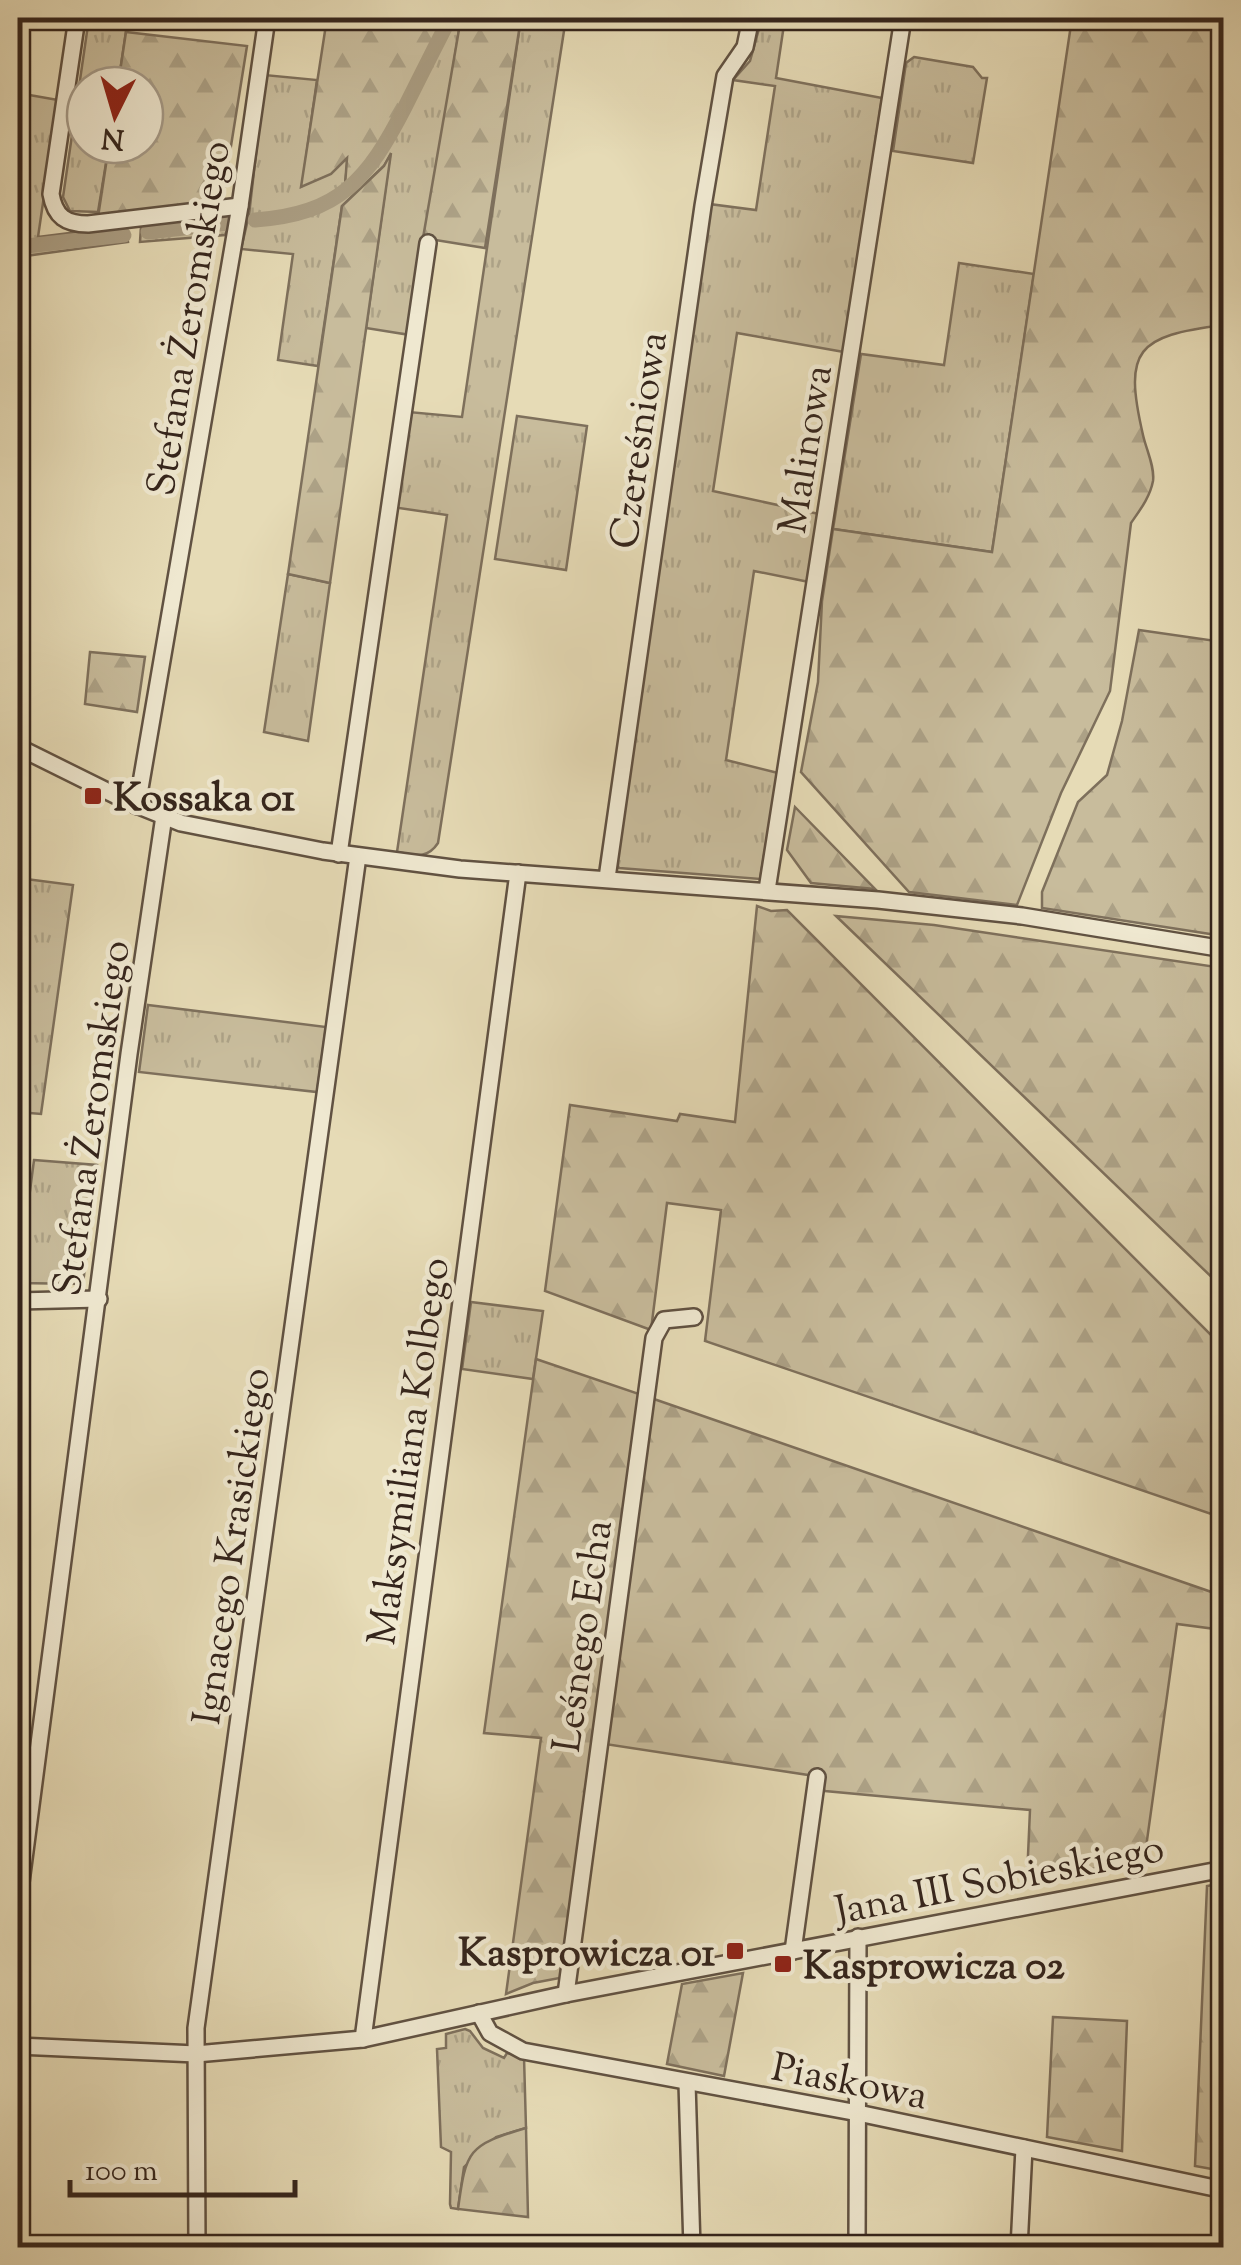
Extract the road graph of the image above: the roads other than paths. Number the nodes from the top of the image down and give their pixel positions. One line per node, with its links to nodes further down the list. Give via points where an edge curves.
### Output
1 (78, 18): 5 (street, via 51,194 61,219 88,224)
2 (266, 18): 5 (street, Stefana Żeromskiego)
3 (751, 18): 14 (street, Czereśniowa, via 745,47 725,76 706,187)
4 (903, 18): 15 (street, Malinowa)
5 (240, 206): 9 (street, Stefana Żeromskiego)
6 (428, 243): 11 (street)
7 (20, 748): 8 (street); 9 (street)
8 (18, 789)
9 (137, 806): 10 (street)
10 (164, 816): 11 (street); 17 (street, Stefana Żeromskiego)
11 (339, 854): 12 (street)
12 (358, 856): 13 (street); 29 (street, Ignacego Krasickiego)
13 (518, 873): 14 (street); 27 (street, Maksymiliana Kolbego)
14 (607, 878): 15 (street)
15 (767, 890): 16 (street, via 1022,916)
16 (1224, 949)
17 (99, 1299): 18 (street); 22 (street, Stefana Żeromskiego)
18 (18, 1301)
19 (694, 1317): 25 (street, Leśnego Echa, via 664,1320 654,1338)
20 (817, 1777): 24 (street)
21 (1224, 1868): 23 (street, Jana III Sobieskiego)
22 (18, 1905)
23 (858, 1937): 24 (street, Jana III Sobieskiego); 31 (street)
24 (793, 1950): 25 (street, Jana III Sobieskiego)
25 (566, 1994): 26 (street, Jana III Sobieskiego)
26 (480, 2013): 27 (street, Jana III Sobieskiego); 30 (street, Piaskowa, via 490,2034 523,2051)
27 (363, 2038): 29 (street, Jana III Sobieskiego)
28 (18, 2046): 29 (street, Jana III Sobieskiego)
29 (196, 2054): 34 (street, Ignacego Krasickiego)
30 (687, 2083): 31 (street, Piaskowa); 35 (street)
31 (858, 2112): 32 (street, Piaskowa); 36 (street)
32 (1024, 2148): 33 (street, Piaskowa); 37 (street)
33 (1224, 2190)
34 (197, 2248)
35 (692, 2248)
36 (856, 2248)
37 (1019, 2248)

